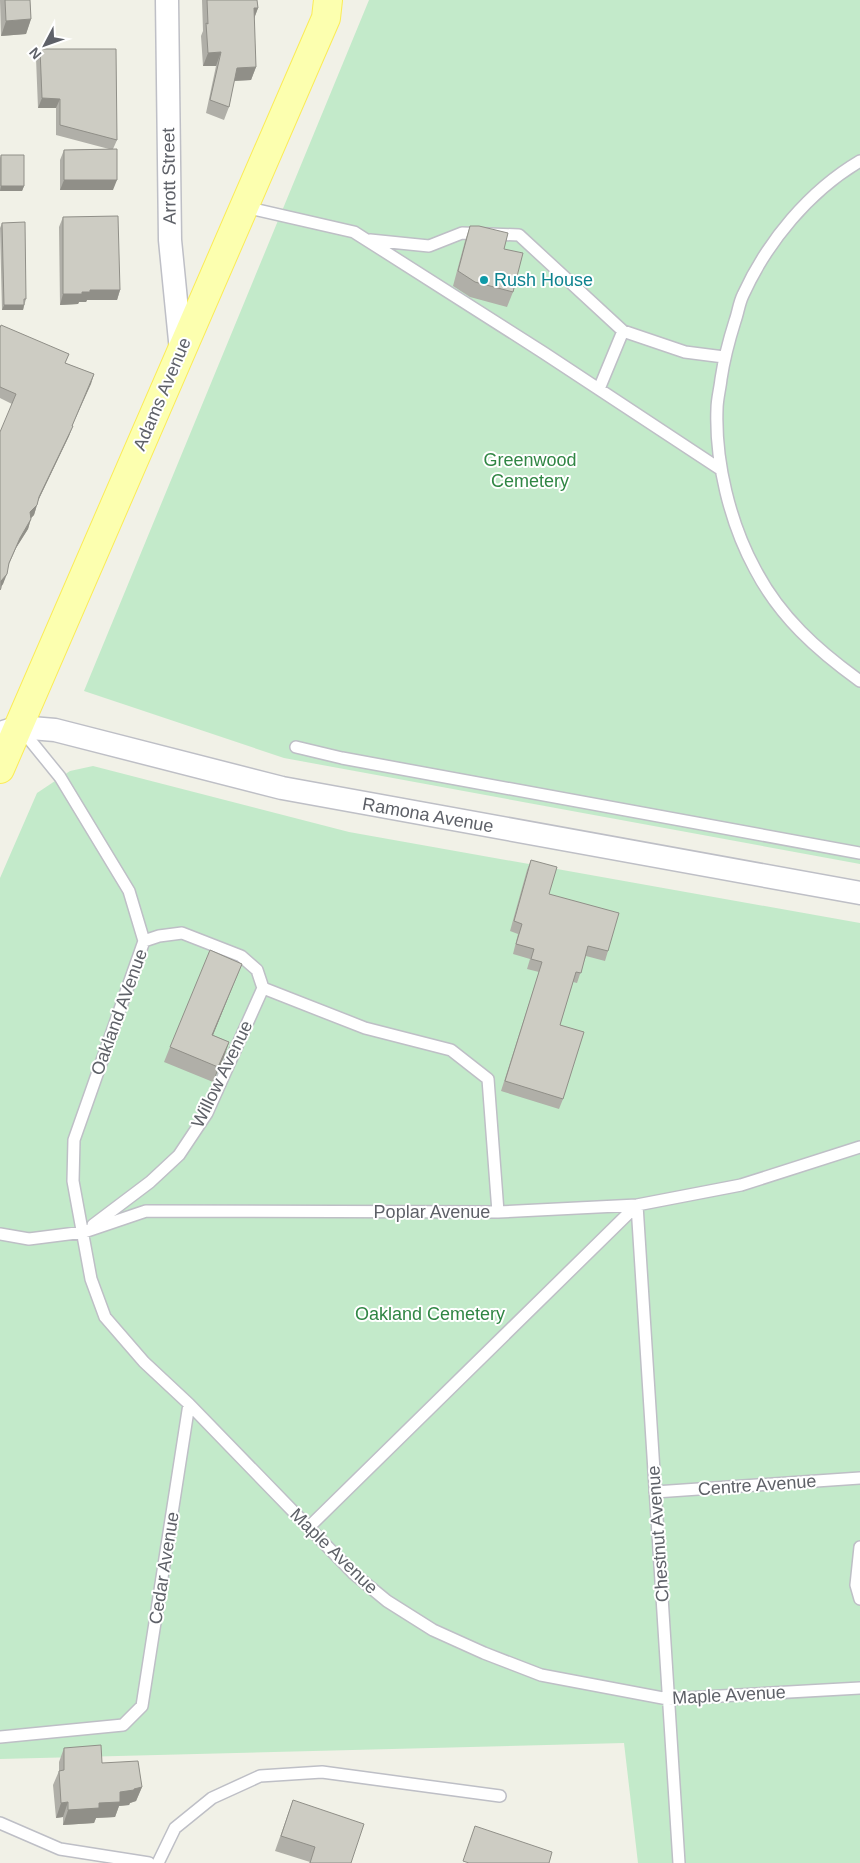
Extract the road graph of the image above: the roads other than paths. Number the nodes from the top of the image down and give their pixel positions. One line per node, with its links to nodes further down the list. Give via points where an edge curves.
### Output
1 (167, 0): 7 (street, Arrott Street, via 170,240)
2 (332, 6): 4 (main road, Adams Avenue)
3 (860, 161): 8 (lane, via 805,204 770,247 742,296)
4 (244, 206): 5 (lane, via 354,232); 7 (main road, Adams Avenue)
5 (367, 239): 6 (lane, via 429,246 462,233 519,235); 9 (lane)
6 (624, 330): 8 (lane, via 685,352); 9 (lane)
7 (180, 351): 12 (main road, Adams Avenue, via 30,698)
8 (724, 357): 10 (lane, via 717,409)
9 (600, 389): 10 (lane)
10 (720, 469): 11 (lane, via 733,520 768,591 795,626 826,656)
11 (860, 681)
12 (9, 730): 14 (main road, Adams Avenue); 16 (street, Ramona Avenue, via 55,730 282,788); 17 (lane, Oakland AVenue, via 44,755 60,777 129,891)
13 (296, 747): 15 (lane)
14 (0, 769)
15 (860, 853)
16 (860, 893)
17 (144, 941): 18 (lane, via 182,933 241,956 257,970); 22 (lane, Oakland AVenue, via 74,1140 73,1181)
18 (264, 988): 21 (lane, via 365,1028 451,1050 488,1079); 22 (lane, Willow Avenue, via 207,1112 179,1155 150,1182)
19 (860, 1147): 20 (lane, Poplar Avenue, via 742,1186)
20 (637, 1205): 21 (lane, Poplar Avenue); 26 (lane, Chestnut Avenue); 27 (lane)
21 (498, 1212): 22 (lane, Poplar Avenue, via 146,1211)
22 (84, 1232): 23 (lane, Poplar Avenue, via 29,1239); 24 (lane, Maple Avenue, via 91,1278 105,1317 144,1362)
23 (0, 1234)
24 (189, 1404): 27 (lane, Maple Avenue); 32 (lane, Cedar Avenue, via 142,1706 123,1724)
25 (860, 1478): 26 (lane, Centre Avenue)
26 (655, 1492): 31 (lane, Chestnut Avenue)
27 (309, 1527): 31 (lane, Maple Avenue, via 380,1596 433,1630 541,1675)
28 (860, 1547): 29 (lane, via 856,1586)
29 (860, 1599)
30 (860, 1688): 31 (lane, Maple Avenue)
31 (668, 1699): 37 (lane, Chestnut Avenue)
32 (0, 1737)
33 (500, 1796): 36 (lane, via 322,1772 260,1776 212,1798 175,1828)
34 (0, 1823): 35 (lane, via 60,1849)
35 (148, 1863)
36 (158, 1863)
37 (679, 1863)

